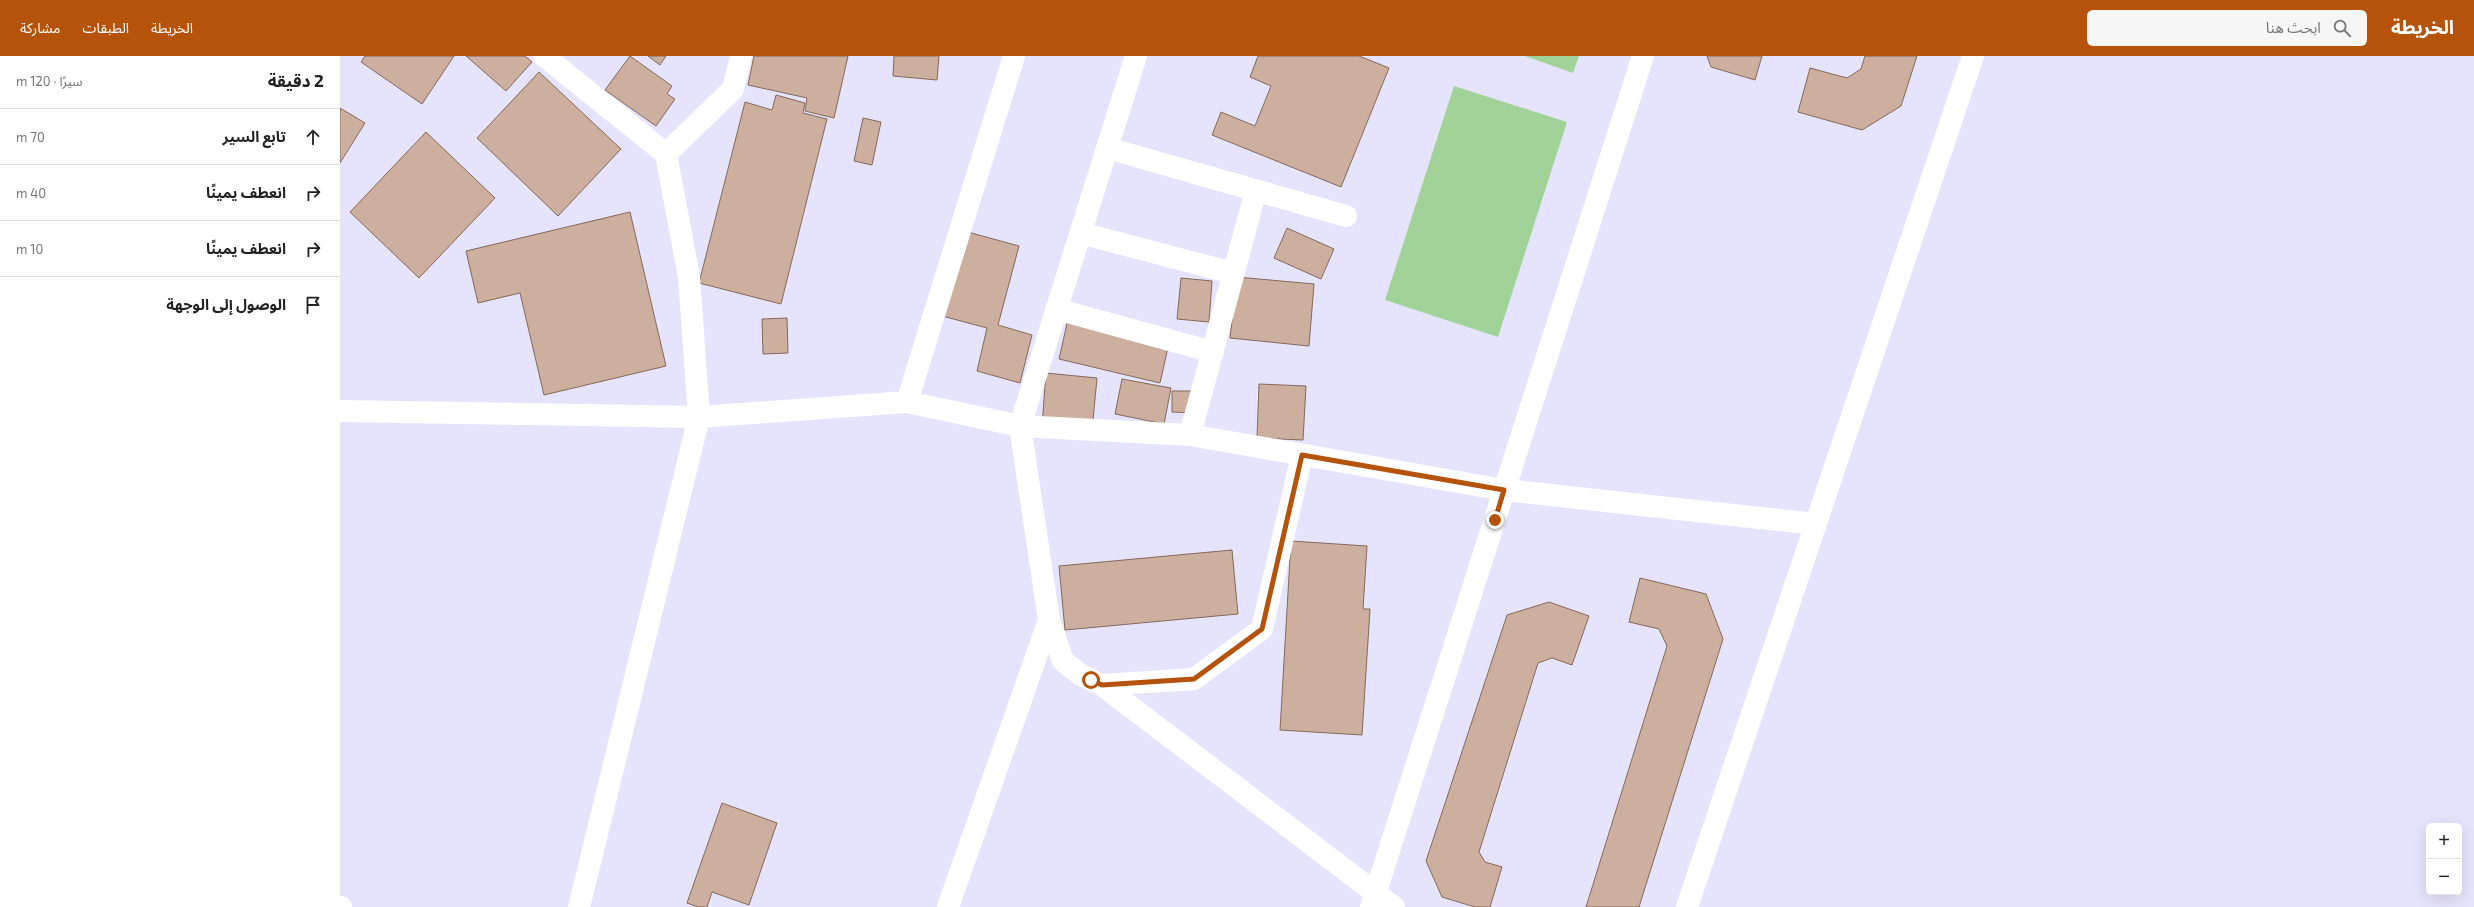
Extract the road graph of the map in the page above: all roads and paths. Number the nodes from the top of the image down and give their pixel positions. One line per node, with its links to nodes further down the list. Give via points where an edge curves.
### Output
1 (544, 56): 8 (street)
2 (740, 56): 8 (street, via 733,89)
3 (1014, 56): 15 (street)
4 (1136, 56): 7 (street)
5 (1643, 56): 21 (street)
6 (1973, 56): 22 (street)
7 (1106, 148): 9 (street); 11 (street)
8 (666, 154): 17 (street, via 689,277)
9 (1256, 190): 10 (street); 12 (street)
10 (1346, 216)
11 (1080, 232): 12 (street); 13 (street)
12 (1234, 273): 14 (street)
13 (1056, 309): 14 (street); 18 (street)
14 (1213, 352): 19 (street)
15 (907, 402): 17 (street); 18 (street)
16 (340, 411): 17 (street)
17 (699, 417): 26 (street)
18 (1020, 426): 19 (street); 23 (street)
19 (1190, 436): 20 (street)
20 (1302, 455): 21 (street); 24 (street, via 1262,629 1194,679)
21 (1504, 490): 22 (street); 25 (street)
22 (1816, 524): 29 (street)
23 (1049, 620): 24 (street, via 1063,661 1081,675); 27 (street)
24 (1102, 685): 25 (street)
25 (1373, 899): 28 (street)
26 (579, 907)
27 (948, 907)
28 (1394, 907)
29 (1687, 907)

